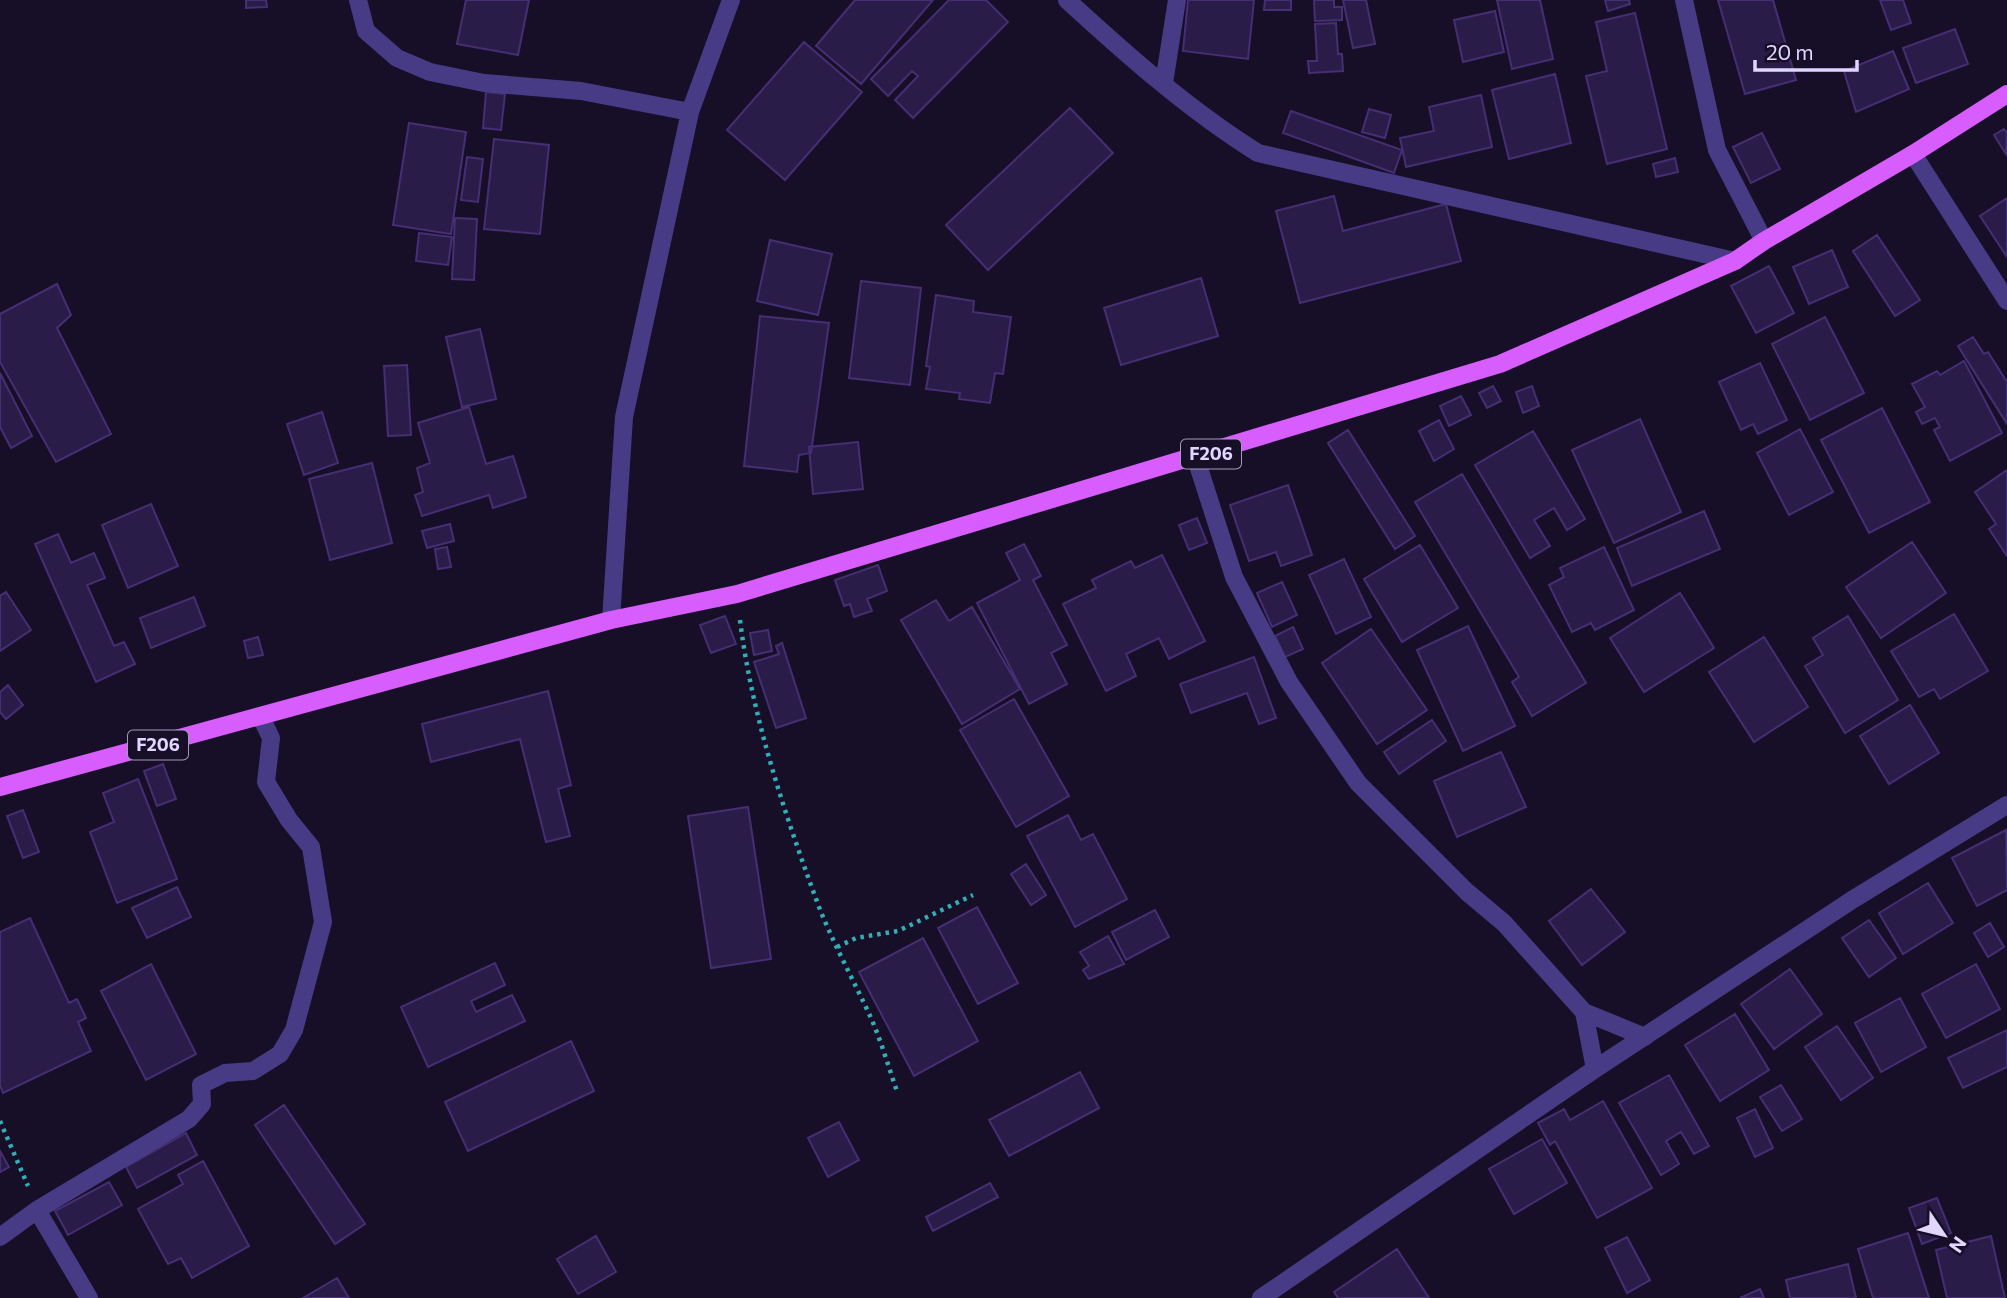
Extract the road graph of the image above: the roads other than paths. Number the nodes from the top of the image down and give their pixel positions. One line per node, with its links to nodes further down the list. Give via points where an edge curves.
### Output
1 (358, 0): 8 (street, via 366,31 397,58 430,72 484,83 581,91)
2 (731, 0): 8 (street)
3 (1068, 0): 6 (street)
4 (1177, 0): 6 (street)
5 (1684, 0): 10 (street, via 1717,150)
6 (1164, 83): 11 (street, via 1212,124 1258,153)
7 (2007, 94): 9 (main road, F206)
8 (690, 112): 14 (street, via 624,417)
9 (1913, 154): 10 (main road, F206); 12 (street)
10 (1764, 241): 11 (main road, F206)
11 (1735, 261): 13 (main road, F206, via 1500,364)
12 (2007, 301)
13 (1196, 458): 14 (main road, F206, via 737,594); 18 (street, via 1234,577 1289,682 1358,783 1504,923)
14 (611, 620): 15 (main road, F206)
15 (261, 717): 16 (main road, F206); 21 (street, via 271,738 265,782 311,847 324,922 294,1030 281,1054 253,1072 225,1073 201,1085 202,1104 189,1119)
16 (0, 787)
17 (2007, 805): 19 (street, via 1852,900)
18 (1584, 1012): 19 (street); 20 (street)
19 (1645, 1037): 20 (street)
20 (1595, 1069): 24 (street)
21 (37, 1209): 22 (street); 23 (street)
22 (0, 1237)
23 (89, 1298)
24 (1261, 1298)

